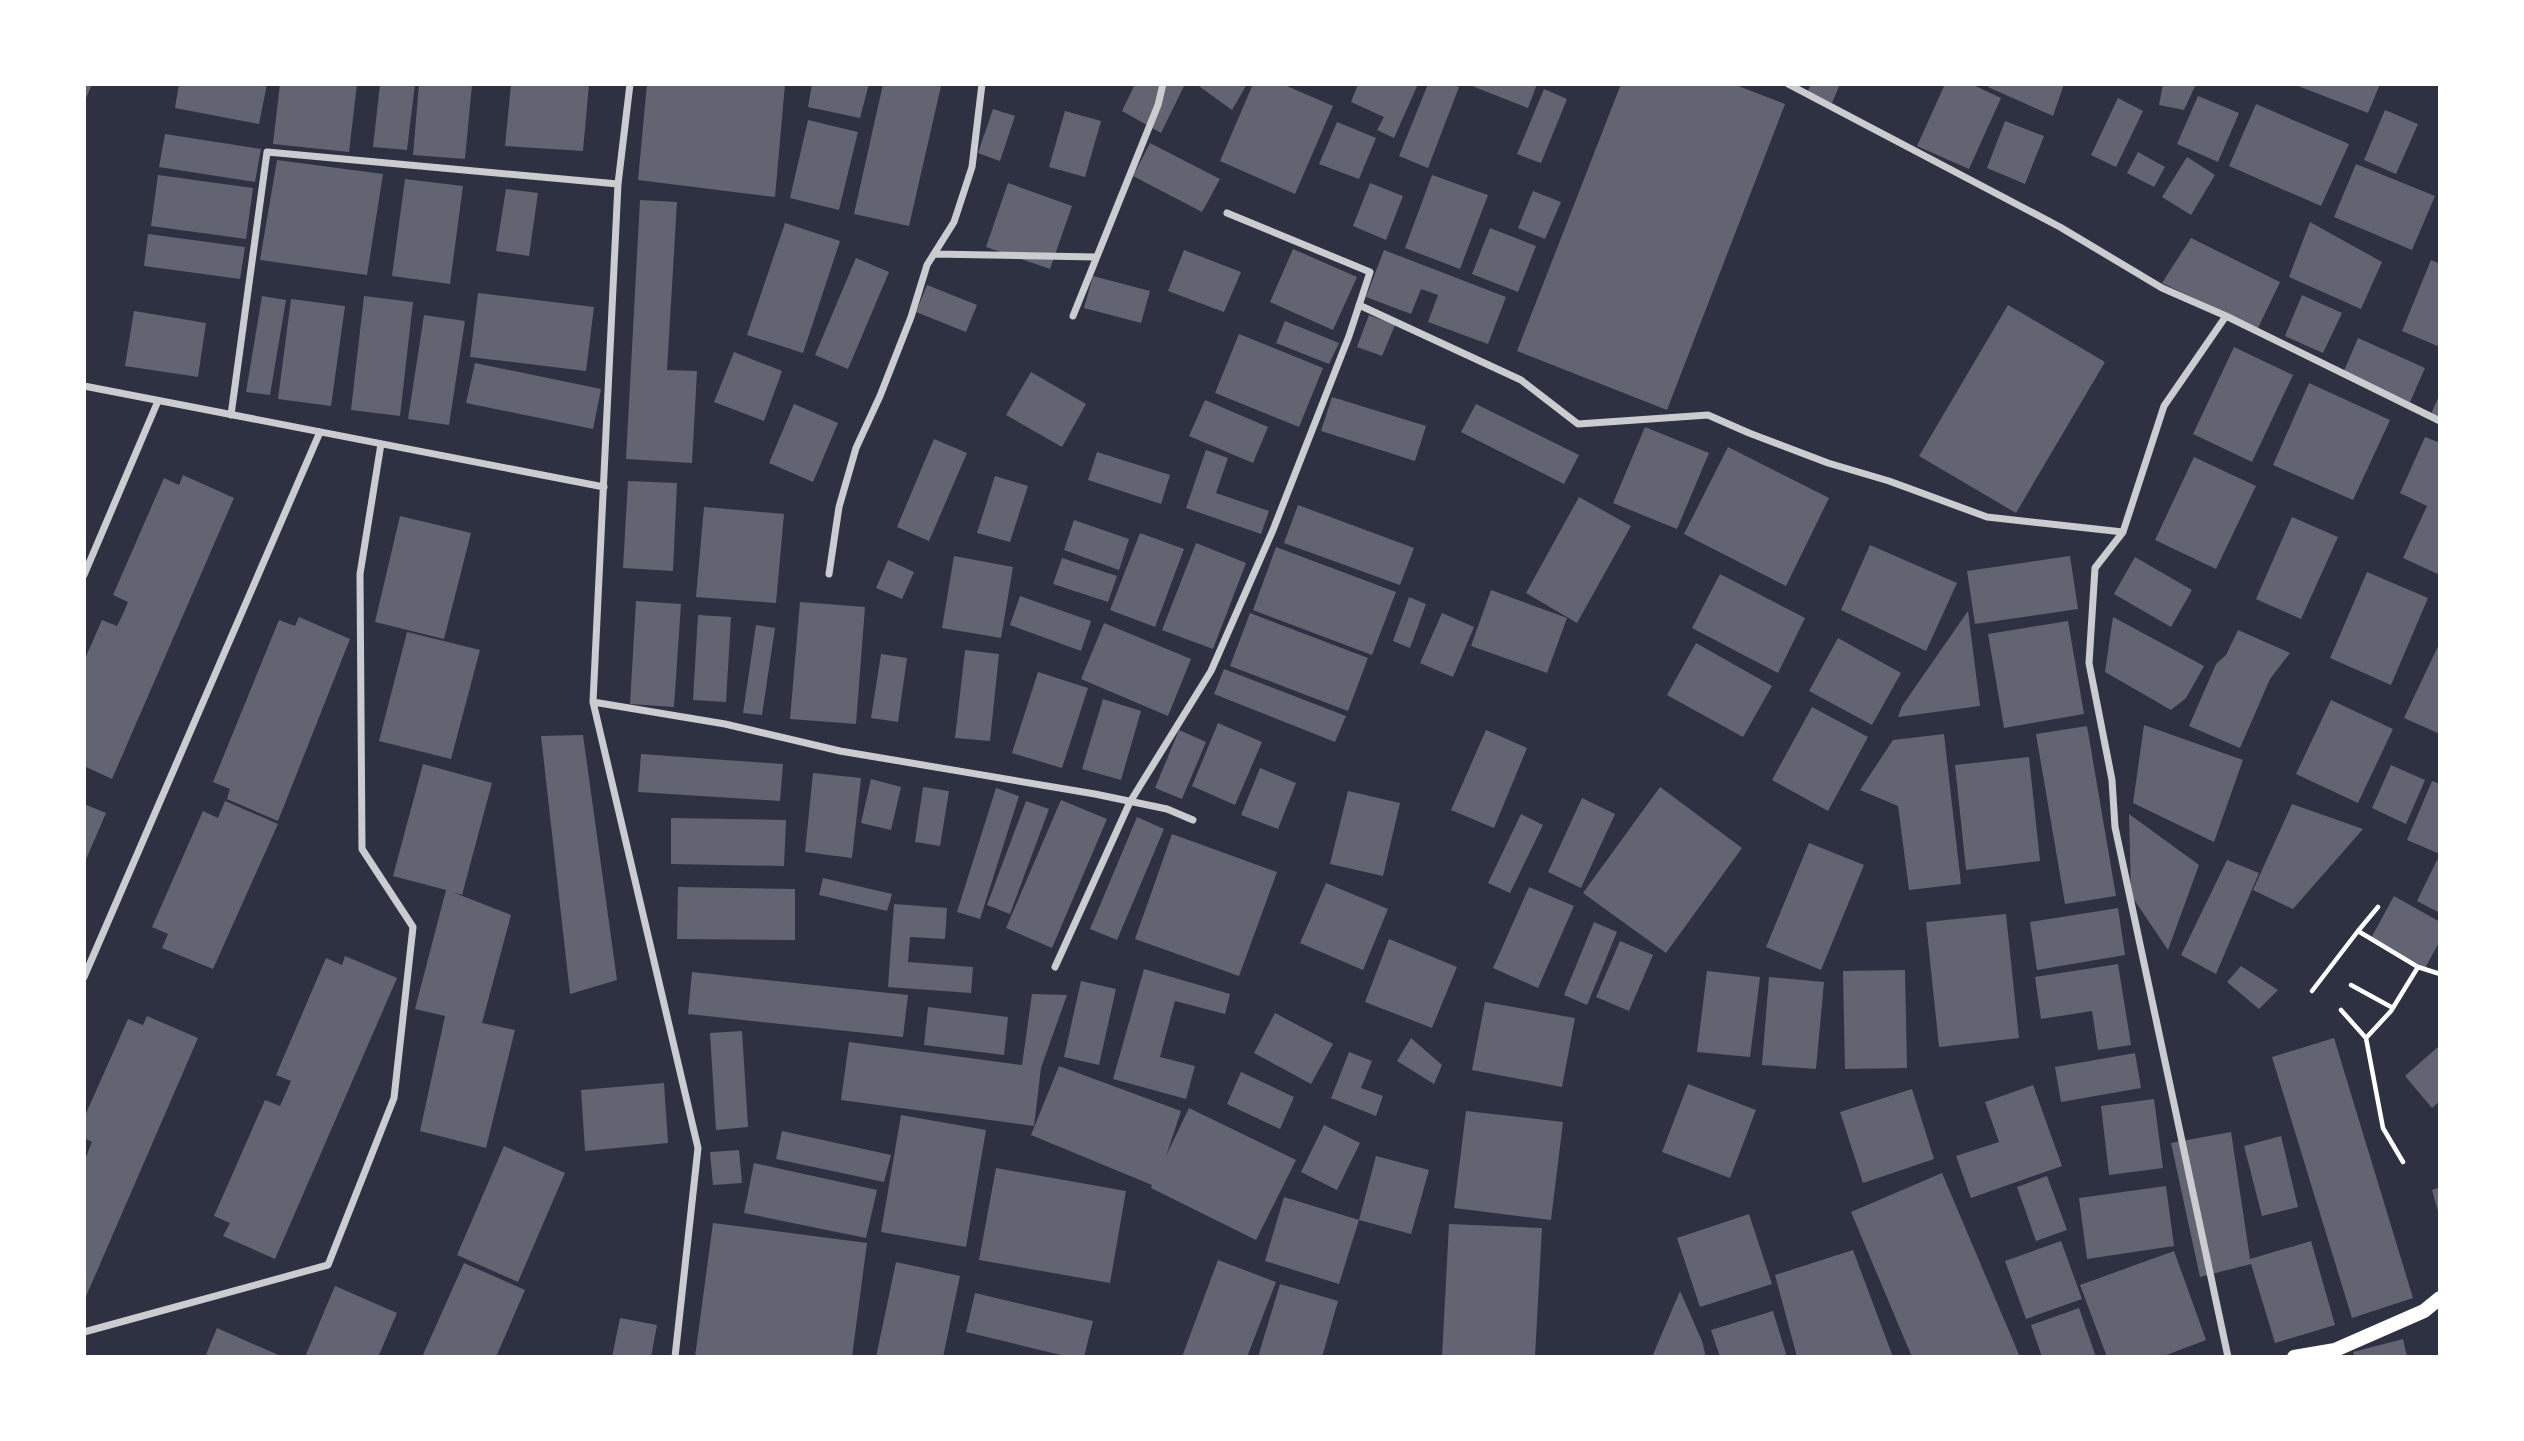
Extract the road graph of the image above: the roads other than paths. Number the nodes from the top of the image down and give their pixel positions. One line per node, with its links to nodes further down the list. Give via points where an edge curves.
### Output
1 (630, 84): 5 (street)
2 (982, 84): 7 (street, via 972,167 954,222)
3 (1163, 84): 8 (street)
4 (1788, 84): 11 (street, via 2060,227 2162,288)
5 (618, 184): 14 (street, via 267,152); 18 (street)
6 (1227, 214): 9 (street, via 1370,272)
7 (934, 254): 8 (street); 20 (street, via 856,448 839,508)
8 (1096, 257): 10 (street)
9 (1359, 305): 19 (street, via 1521,380 1578,424 1708,415 1828,463 1987,517); 23 (street, via 1273,530 1211,671)
10 (1073, 316)
11 (2226, 316): 15 (street); 19 (street, via 2164,406)
12 (84, 386): 13 (street)
13 (158, 401): 14 (street); 21 (street)
14 (231, 415): 16 (street)
15 (2440, 421)
16 (320, 432): 17 (street); 26 (street)
17 (381, 444): 18 (street); 28 (street, via 360,574 362,849 413,928 394,1098 328,1265)
18 (604, 486): 22 (street)
19 (2123, 532): 30 (street, via 2095,568 2089,663 2112,780 2115,827)
20 (829, 574)
21 (84, 575)
22 (593, 702): 23 (street); 29 (street, via 698,1148)
23 (1130, 802): 24 (street); 25 (street)
24 (1194, 820)
25 (1055, 967)
26 (84, 977)
27 (2440, 1298): 31 (main road, via 2424,1311 2335,1350)
28 (84, 1332)
29 (674, 1357)
30 (2228, 1357)
31 (2294, 1357)

